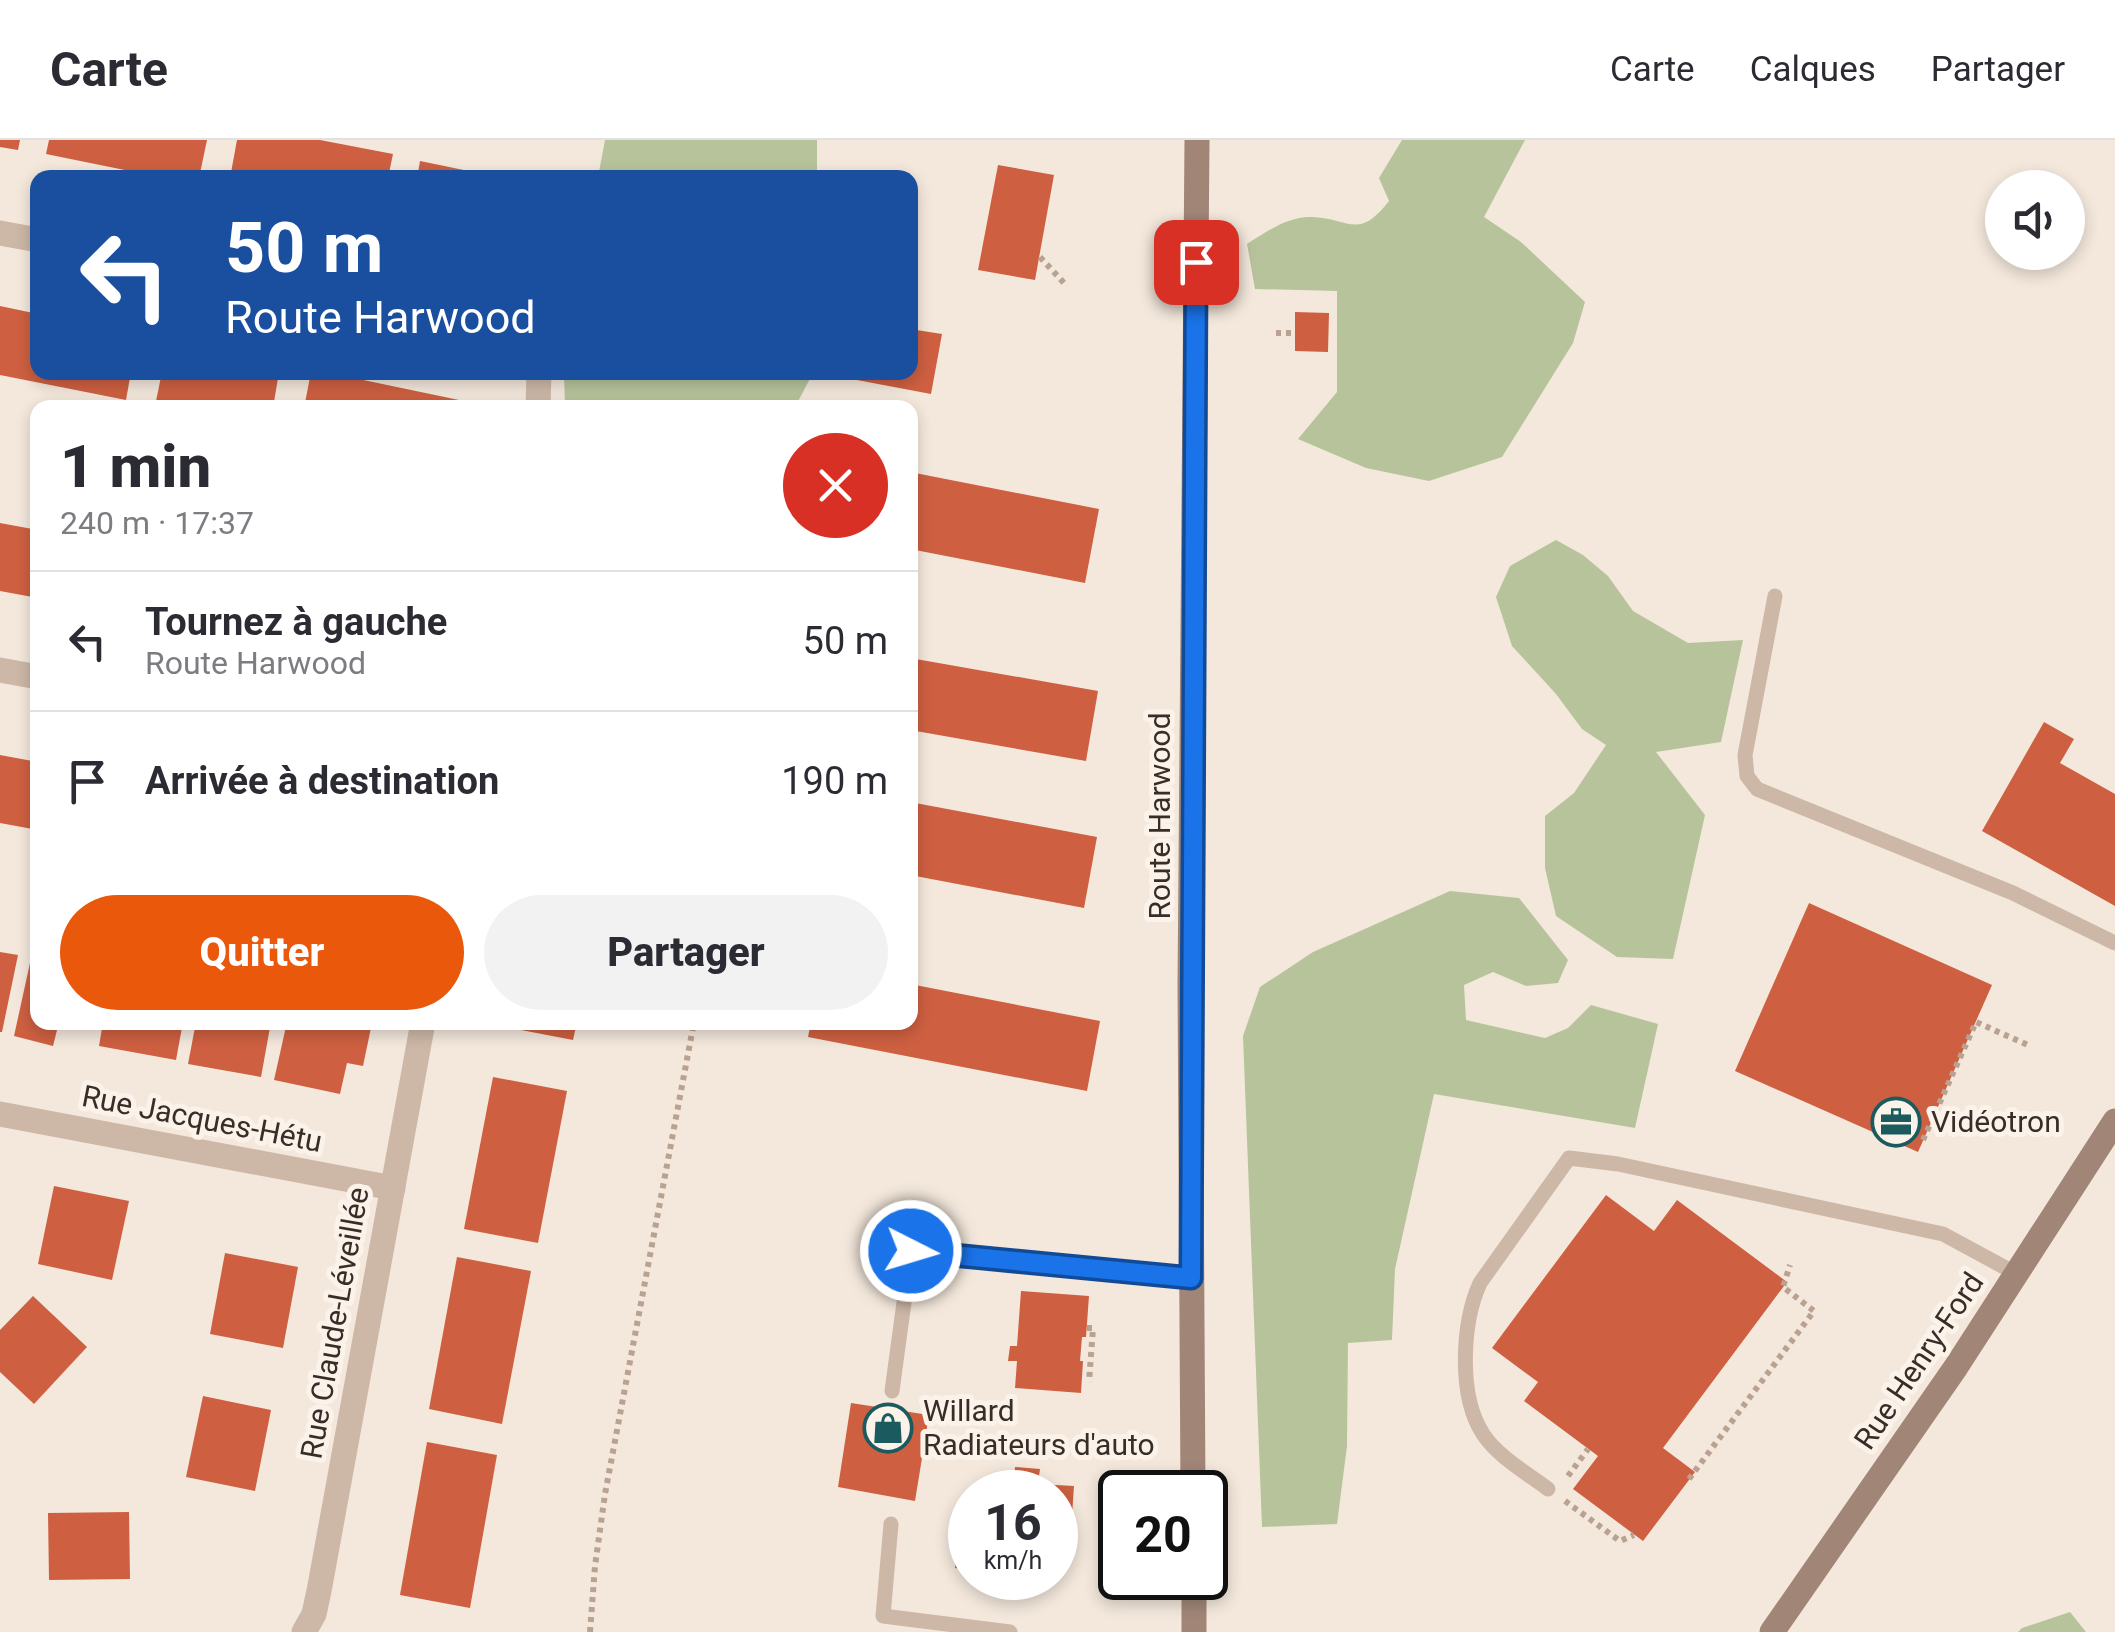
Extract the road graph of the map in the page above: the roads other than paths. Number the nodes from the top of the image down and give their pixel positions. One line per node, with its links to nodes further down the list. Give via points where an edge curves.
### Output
1 (1198, 140): 13 (main road, Route Harwood)
2 (0, 234): 3 (street)
3 (30, 239)
4 (1774, 596): 7 (lane, via 1745,755 1746,776 1757,790 2013,893)
5 (0, 670): 6 (street)
6 (30, 676)
7 (2115, 943)
8 (423, 1030): 11 (street, Rue Claude-Léveillée)
9 (0, 1114): 11 (street, Rue Jacques-Hétu)
10 (2115, 1121): 12 (main road, Rue Henry-Ford)
11 (393, 1188): 19 (street, Rue Claude-Léveillée, via 319,1591)
12 (2016, 1274): 16 (lane, via 1930,1230 1568,1158 1480,1284 1470,1304 1466,1348 1468,1396 1484,1436); 22 (main road, Rue Henry-Ford)
13 (1191, 1278): 14 (lane, via 911,1251); 15 (main road, Route Harwood)
14 (892, 1391)
15 (1193, 1470)
16 (1552, 1491)
17 (891, 1524): 20 (lane, via 883,1616)
18 (1194, 1600): 21 (main road)
19 (304, 1632)
20 (1010, 1632)
21 (1194, 1632)
22 (1772, 1632)

